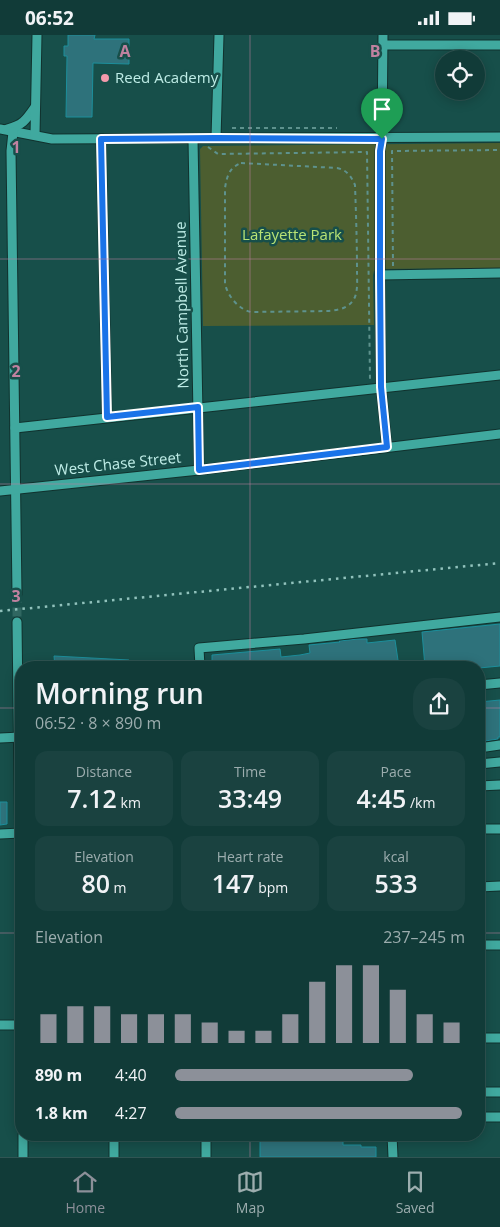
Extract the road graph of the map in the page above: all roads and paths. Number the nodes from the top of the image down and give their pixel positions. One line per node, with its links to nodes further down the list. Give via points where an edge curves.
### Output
1 (37, 35): 8 (street)
2 (219, 35): 15 (street)
3 (383, 35): 5 (street)
4 (474, 35): 6 (street)
5 (383, 45): 6 (street); 18 (street)
6 (474, 45): 7 (street)
7 (500, 45)
8 (36, 107): 11 (street, via 17,127); 13 (street)
9 (232, 128): 10 (path)
10 (341, 128)
11 (1, 129): 12 (street)
12 (13, 132): 13 (street); 30 (street)
13 (35, 135): 16 (street, via 52,139)
14 (500, 137): 18 (street)
15 (216, 138): 17 (street); 18 (street)
16 (101, 139): 17 (street); 29 (street)
17 (194, 139): 28 (street, North Campbell Avenue)
18 (382, 139): 23 (street)
19 (206, 146): 22 (path, via 218,154 368,152)
20 (500, 150): 23 (path, via 392,151 393,267)
21 (225, 188): 21 (path, via 229,172 241,163 344,170 355,185 357,289 351,303 345,308 329,311 251,313 238,306 225,284)
22 (368, 267): 23 (path); 26 (path)
23 (380, 271): 24 (street); 27 (street)
24 (500, 273)
25 (500, 375): 27 (street)
26 (370, 382)
27 (381, 387): 28 (street); 32 (street)
28 (198, 407): 29 (street); 33 (street, North Campbell Avenue)
29 (107, 417): 30 (street)
30 (15, 428): 34 (street)
31 (500, 434): 32 (street, West Chase Street)
32 (387, 447): 33 (street, West Chase Street)
33 (199, 470): 34 (street, West Chase Street)
34 (16, 489): 35 (street, West Chase Street); 36 (street)
35 (0, 491)
36 (17, 594)
37 (500, 617): 40 (street, via 199,648)
38 (17, 623): 39 (street)
39 (18, 661)
40 (200, 661)
41 (500, 683): 42 (street)
42 (485, 684)
43 (15, 737): 44 (street)
44 (0, 738)
45 (500, 745): 46 (street)
46 (485, 747)
47 (500, 762): 48 (street)
48 (485, 763)
49 (500, 785): 50 (street)
50 (485, 786)
51 (485, 829): 52 (street)
52 (500, 829)
53 (15, 833): 54 (street)
54 (0, 834)
55 (500, 886): 56 (street)
56 (485, 887)
57 (485, 945): 58 (street)
58 (500, 945)
59 (0, 1025): 60 (street)
60 (15, 1025)
61 (485, 1038): 62 (street)
62 (500, 1038)
63 (485, 1092): 64 (street)
64 (500, 1092): 65 (street)
65 (500, 1099)
66 (485, 1117): 67 (street)
67 (500, 1117)
68 (23, 1141): 72 (street)
69 (114, 1141): 73 (street)
70 (206, 1141): 74 (street)
71 (392, 1141): 75 (street)
72 (23, 1157)
73 (114, 1157)
74 (206, 1157)
75 (393, 1157)

